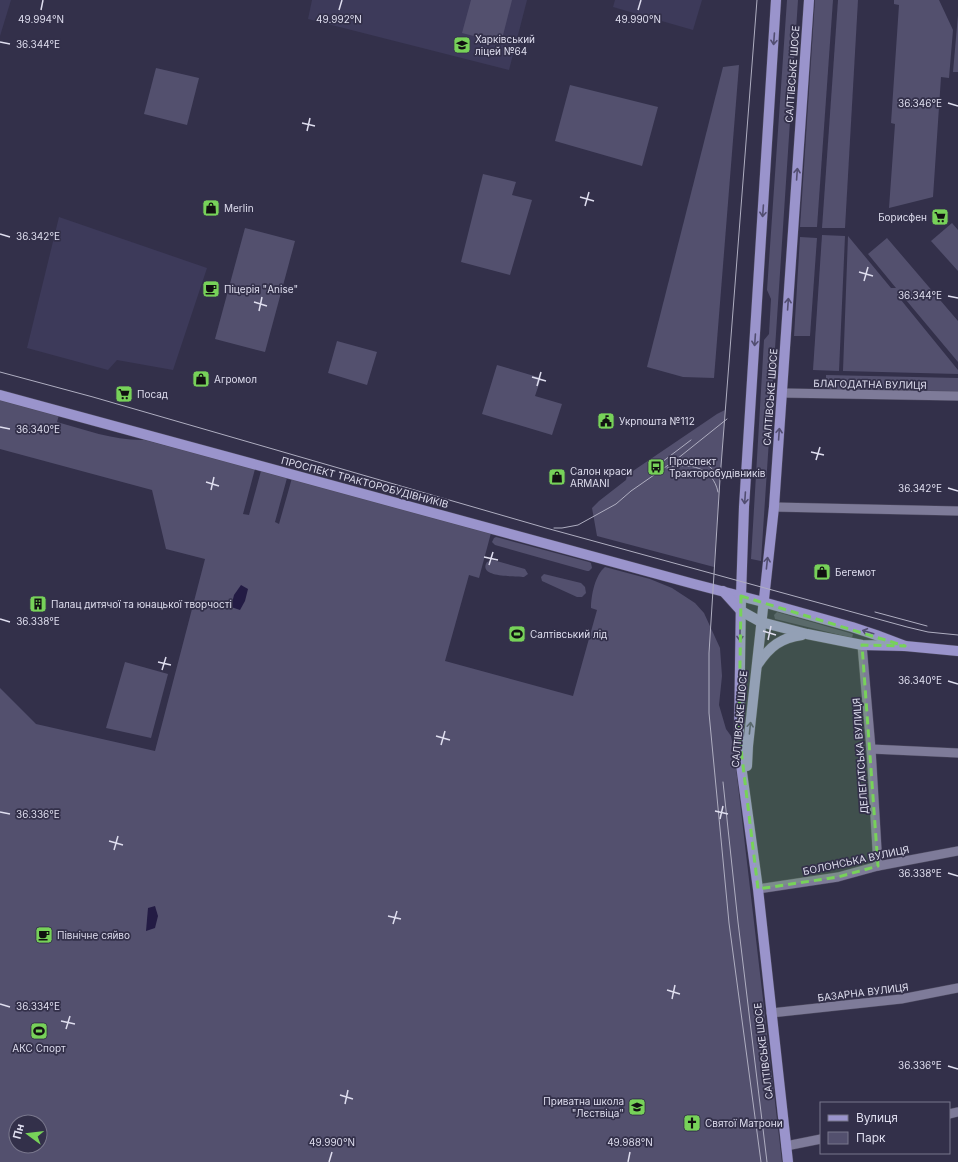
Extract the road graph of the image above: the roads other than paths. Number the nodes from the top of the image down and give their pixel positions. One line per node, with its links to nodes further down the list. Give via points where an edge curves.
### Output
1 (776, 0): 9 (main road, САЛТІВСЬКЕ ШОСЕ, one-way to 9, via 745,492)
2 (810, 0): 3 (main road, САЛТІВСЬКЕ ШОСЕ, one-way to 2)
3 (782, 393): 5 (street, БЛАГОДАТНА ВУЛИЦЯ); 6 (main road, САЛТІВСЬКЕ ШОСЕ, one-way to 3)
4 (0, 395): 8 (main road, ПРОСПЕКТ ТРАКТОРОБУДІВНИКІВ)
5 (958, 396)
6 (774, 507): 7 (street); 10 (main road, САЛТІВСЬКЕ ШОСЕ, one-way to 6)
7 (958, 512)
8 (723, 591): 9 (main road, ПРОСПЕКТ ТРАКТОРОБУДІВНИКІВ); 11 (main road, ПРОСПЕКТ ТРАКТОРОБУДІВНИКІВ)
9 (741, 596): 10 (main road, ПРОСПЕКТ ТРАКТОРОБУДІВНИКІВ); 11 (main road, САЛТІВСЬКЕ ШОСЕ)
10 (763, 602): 12 (main road, САЛТІВСЬКЕ ШОСЕ); 15 (main road, ПРОСПЕКТ ТРАКТОРОБУДІВНИКІВ, one-way to 10)
11 (741, 612): 12 (main road, ПРОСПЕКТ ТРАКТОРОБУДІВНИКІВ); 20 (main road, САЛТІВСЬКЕ ШОСЕ, one-way to 20, via 739,733)
12 (761, 622): 13 (main road, ПРОСПЕКТ ТРАКТОРОБУДІВНИКІВ); 17 (main road, САЛТІВСЬКЕ ШОСЕ)
13 (807, 634): 14 (main road, ПРОСПЕКТ ТРАКТОРОБУДІВНИКІВ); 17 (main road, via 791,636 777,643 765,653)
14 (862, 645): 15 (main road, ПРОСПЕКТ ТРАКТОРОБУДІВНИКІВ); 18 (street, ДЕЛЕГАТСЬКА ВУЛИЦЯ)
15 (905, 646): 16 (main road, ПРОСПЕКТ ТРАКТОРОБУДІВНИКІВ)
16 (958, 651)
17 (756, 666): 20 (main road, САЛТІВСЬКЕ ШОСЕ, one-way to 17)
18 (871, 749): 19 (street); 22 (street, ДЕЛЕГАТСЬКА ВУЛИЦЯ)
19 (958, 753)
20 (745, 794): 23 (main road, САЛТІВСЬКЕ ШОСЕ)
21 (958, 850): 22 (street, БОЛОНСЬКА ВУЛИЦЯ)
22 (878, 866): 23 (street, БОЛОНСЬКА ВУЛИЦЯ, via 838,877)
23 (758, 889): 25 (main road, САЛТІВСЬКЕ ШОСЕ)
24 (958, 988): 25 (street, БАЗАРНА ВУЛИЦЯ, via 901,999)
25 (771, 1013): 27 (main road, САЛТІВСЬКЕ ШОСЕ)
26 (820, 1139): 27 (street)
27 (786, 1146): 28 (main road, САЛТІВСЬКЕ ШОСЕ)
28 (788, 1162)

